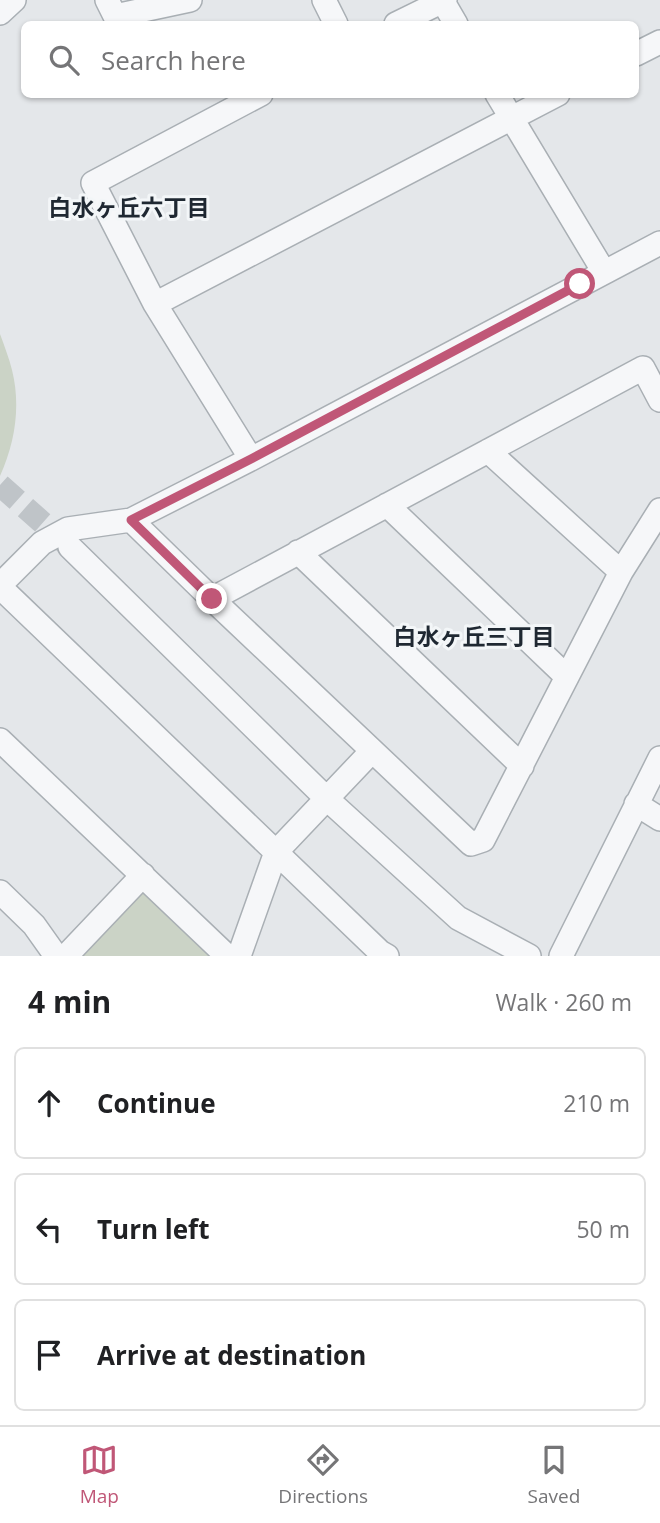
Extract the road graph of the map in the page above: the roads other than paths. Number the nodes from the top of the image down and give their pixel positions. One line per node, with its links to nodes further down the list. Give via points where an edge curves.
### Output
1 (14, 0): 6 (street)
2 (107, 0): 3 (street, via 115,16)
3 (190, 0)
4 (324, 0): 7 (street)
5 (443, 1): 8 (street); 9 (street)
6 (0, 13)
7 (334, 21)
8 (402, 21)
9 (454, 21)
10 (660, 42): 11 (street)
11 (639, 52)
12 (253, 98): 18 (street, via 93,183)
13 (499, 98): 15 (street)
14 (551, 98): 15 (street)
15 (512, 119): 17 (street); 18 (street)
16 (660, 243): 17 (street)
17 (604, 272): 21 (street)
18 (155, 304): 21 (street)
19 (660, 400): 20 (street, via 643,368)
20 (488, 451): 22 (street); 27 (street)
21 (251, 459): 24 (street)
22 (387, 505): 26 (street); 30 (street)
23 (660, 510): 27 (street)
24 (131, 520): 28 (street, via 68,529 42,543); 29 (street)
25 (69, 547): 35 (street)
26 (298, 552): 29 (street); 34 (street)
27 (621, 572): 30 (street)
28 (0, 586): 38 (street)
29 (212, 599): 32 (street)
30 (567, 677): 34 (street)
31 (0, 740): 39 (street)
32 (372, 751): 34 (street, via 471,844 484,840); 35 (street)
33 (660, 758): 36 (street)
34 (522, 766)
35 (326, 798): 38 (street); 46 (street, via 458,918)
36 (636, 804): 37 (street); 47 (street)
37 (660, 819)
38 (276, 852): 44 (street); 45 (street)
39 (143, 875): 42 (street); 43 (street)
40 (0, 892): 41 (street, via 34,925)
41 (56, 956)
42 (66, 956)
43 (227, 956)
44 (239, 956)
45 (387, 956)
46 (528, 956)
47 (561, 956)

